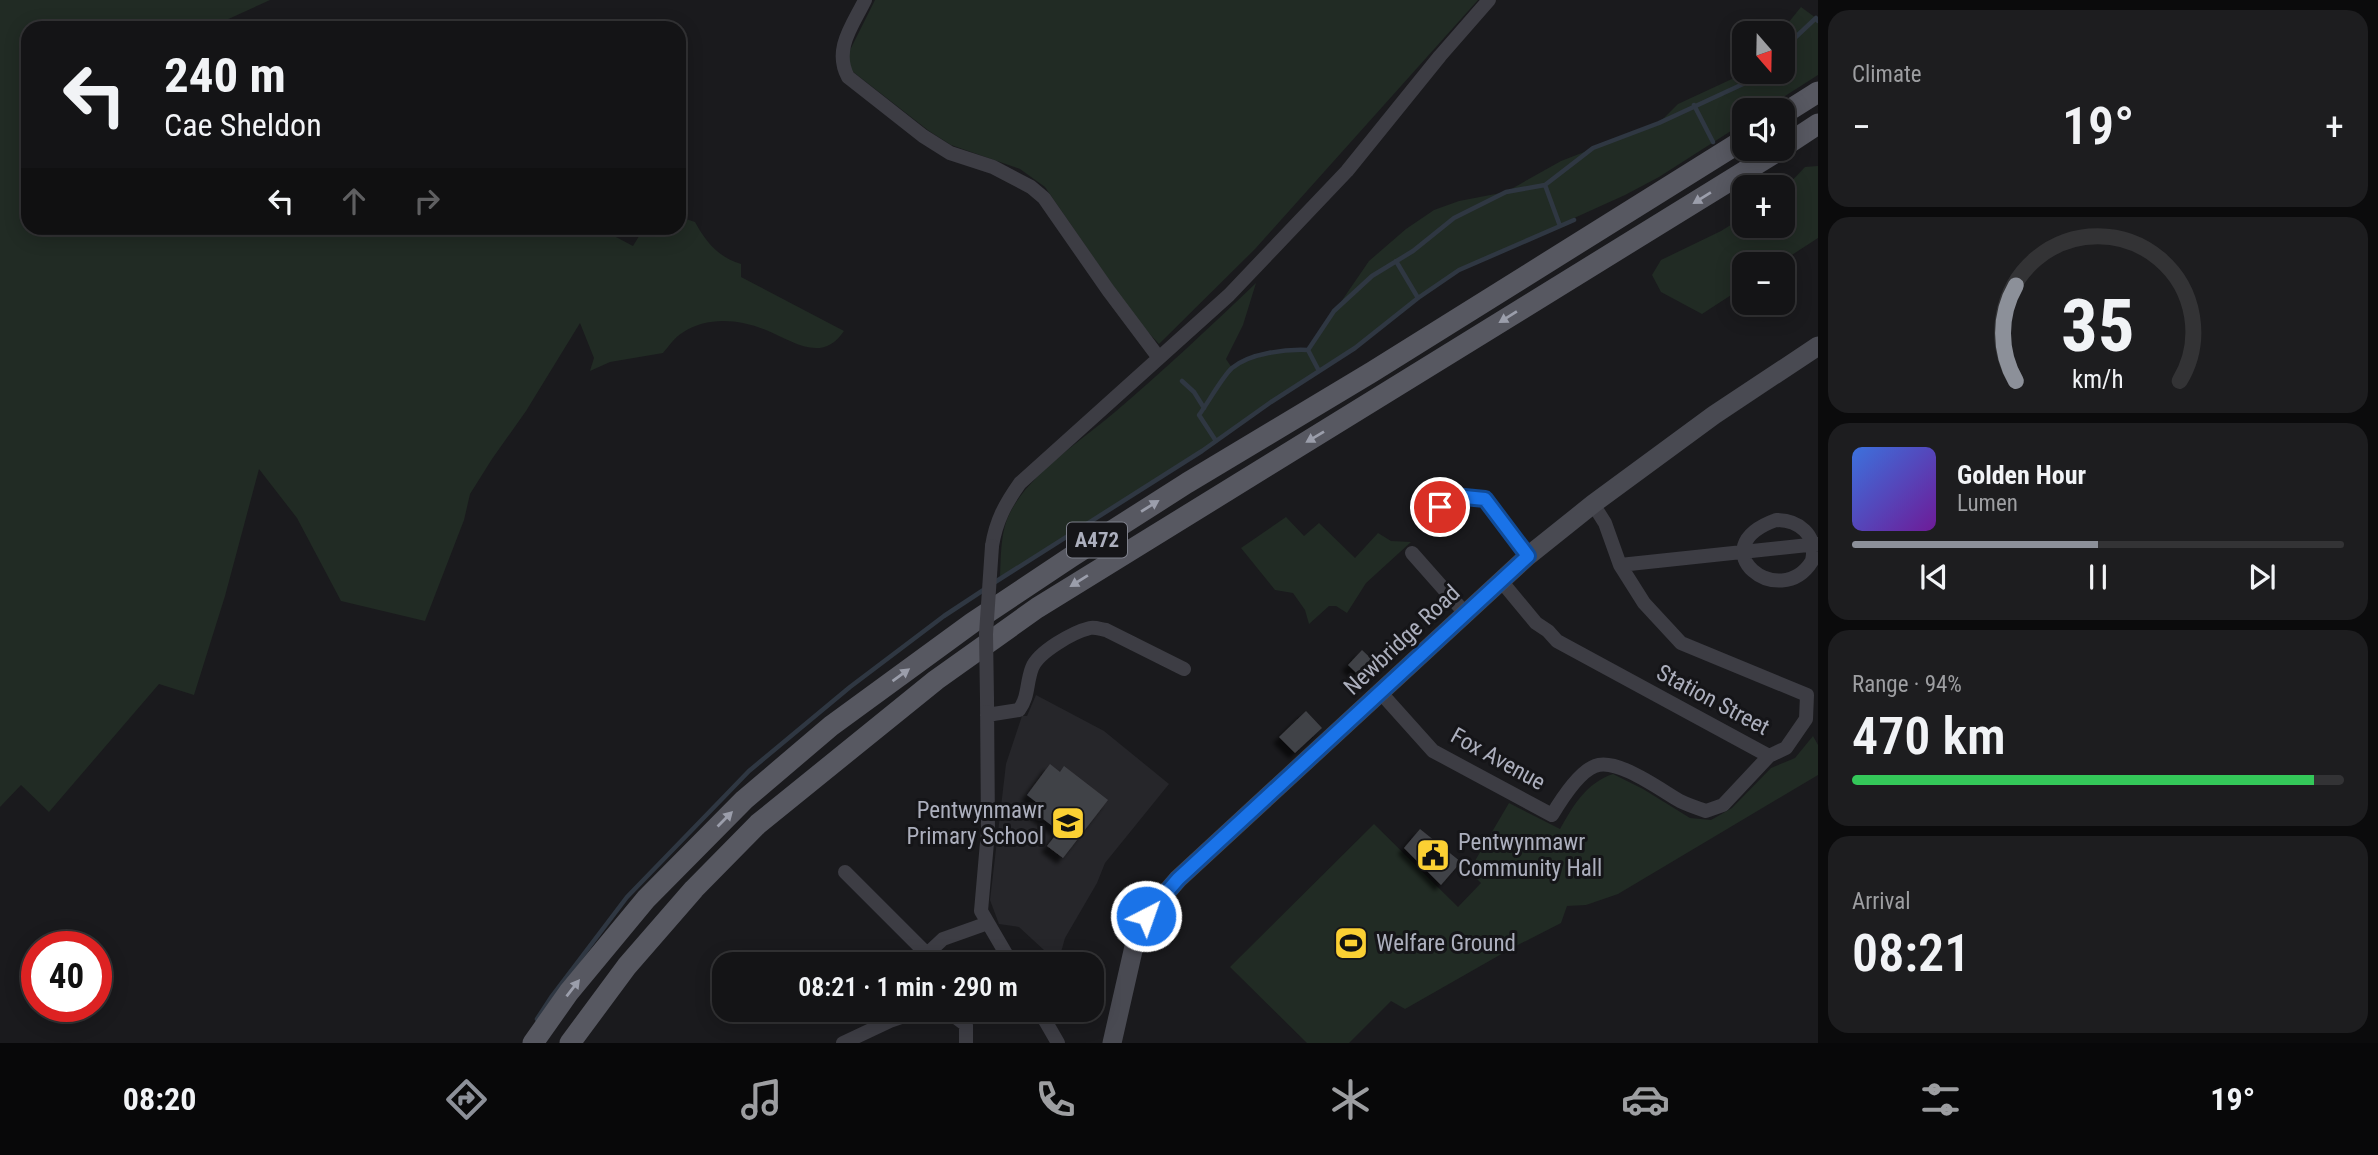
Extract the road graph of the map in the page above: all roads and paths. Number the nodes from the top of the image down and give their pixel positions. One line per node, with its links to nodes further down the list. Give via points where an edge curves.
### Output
1 (865, 0): 10 (street, via 843,44 842,65 848,77 950,153 993,167 1044,198)
2 (1489, 0): 10 (street, via 1347,171 1229,295)
3 (1818, 92): 4 (main road)
4 (1795, 106)
5 (1818, 124): 6 (main road, A472)
6 (1795, 139)
7 (1732, 147): 32 (main road, A472, one-way to 7, via 646,899 744,800 842,718 1071,557)
8 (1761, 161): 33 (main road, A472, one-way to 33, via 1037,608 936,680 758,824 694,888 627,966)
9 (1818, 346): 11 (street, Newbridge Road, via 1714,415)
10 (1159, 358): 22 (street, bridge, via 1020,483 1006,502 992,546)
11 (1593, 505): 16 (street, Newbridge Road); 17 (street, Station Street, via 1605,523)
12 (1440, 507): 16 (street, via 1454,496 1485,499)
13 (1817, 544): 15 (street); 15 (street, via 1804,526 1776,520 1749,535); 15 (street, via 1806,569 1779,580 1752,571)
14 (1412, 553): 19 (street)
15 (1742, 553): 17 (street)
16 (1528, 556): 18 (street, Newbridge Road)
17 (1620, 565): 23 (street, Station Street, via 1644,603 1681,643 1807,695 1806,719 1786,748)
18 (1502, 582): 19 (street, Newbridge Road); 23 (street, Station Street, via 1536,624 1557,641)
19 (1465, 613): 21 (street, Newbridge Road)
20 (1185, 669): 22 (street, via 1092,627 1041,655 1032,668 1026,700 1019,710)
21 (1381, 693): 23 (street, Fox Avenue, via 1433,751 1552,815 1566,792 1595,766 1610,765 1706,811 1723,805); 37 (street, Newbridge Road, via 1178,879 1146,916 1132,950)
22 (987, 715): 25 (street, via 988,831 981,911)
23 (1769, 756)
24 (845, 872): 26 (street)
25 (988, 923): 27 (street, via 943,939); 28 (street)
26 (922, 952)
27 (934, 952)
28 (1005, 952)
29 (888, 1022): 34 (street)
30 (961, 1022): 35 (street, via 966,1026)
31 (1046, 1022): 36 (street)
32 (533, 1043)
33 (570, 1043)
34 (843, 1043)
35 (966, 1043)
36 (1058, 1043)
37 (1112, 1043)

